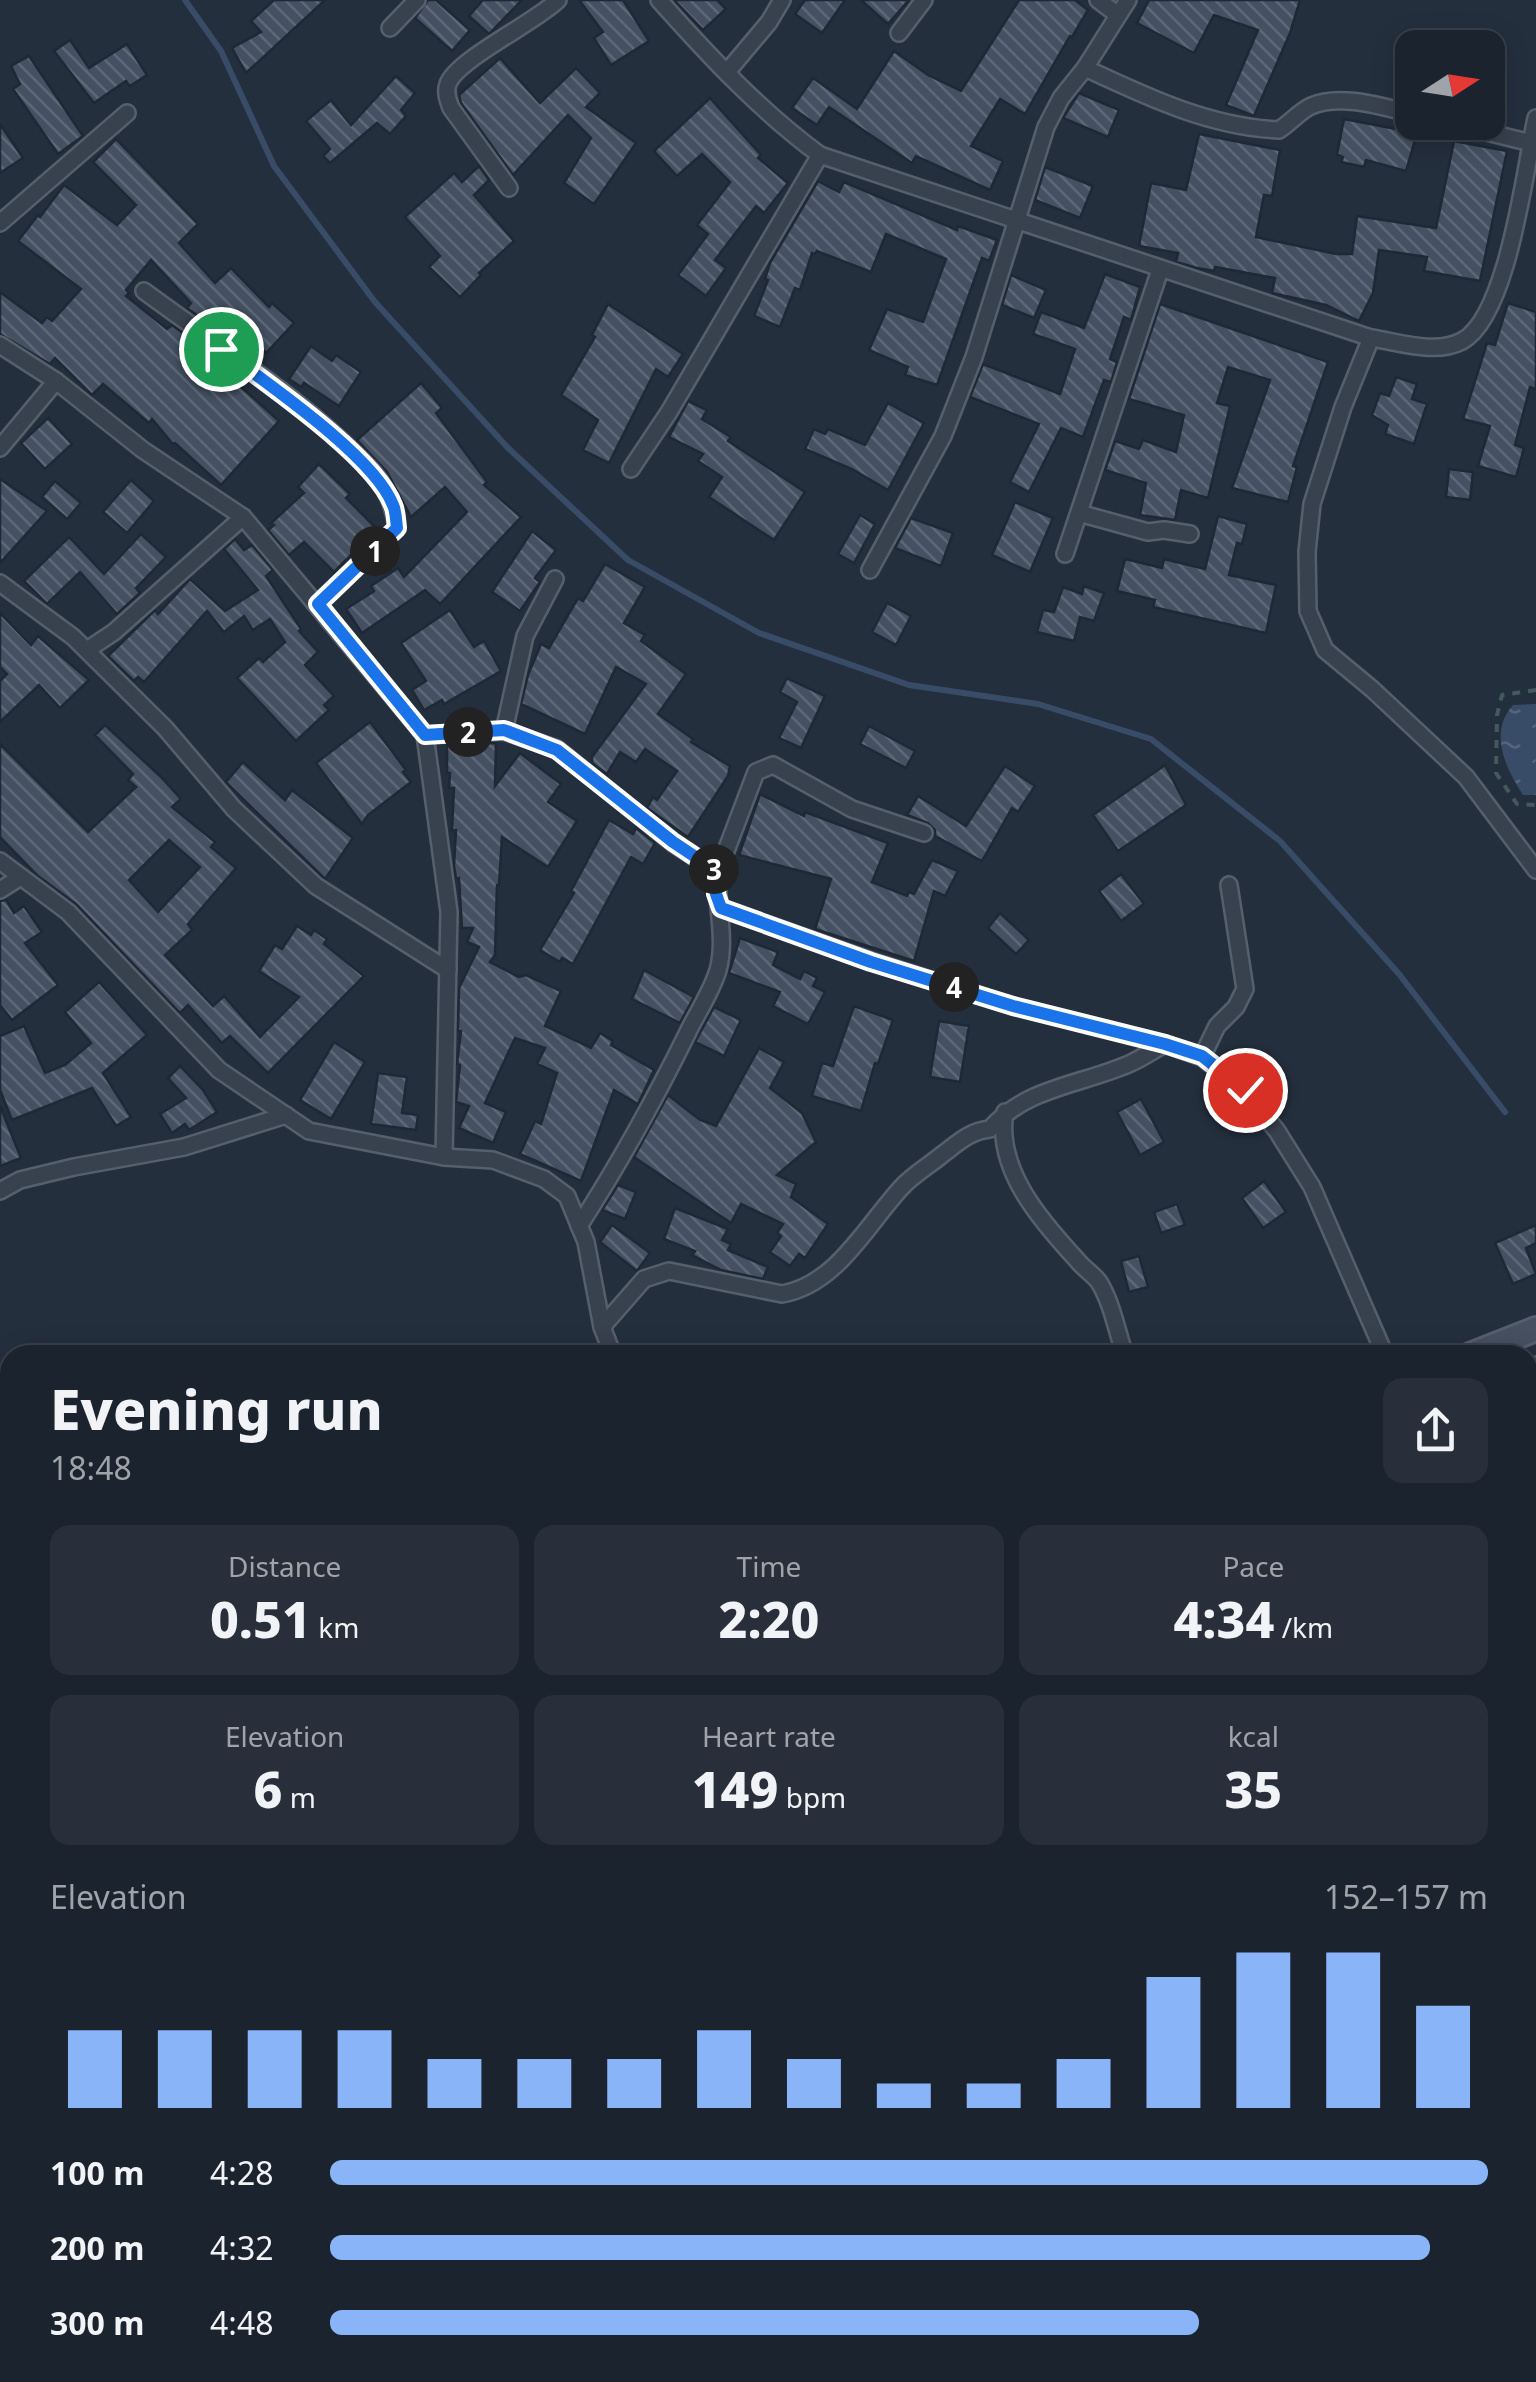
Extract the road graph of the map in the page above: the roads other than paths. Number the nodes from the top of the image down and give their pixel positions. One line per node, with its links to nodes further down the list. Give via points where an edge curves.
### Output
1 (417, 0): 9 (street)
2 (558, 0): 19 (street, via 448,84 451,108)
3 (659, 0): 12 (street)
4 (782, 0): 12 (street)
5 (924, 0): 10 (street)
6 (1098, 0): 8 (street)
7 (1128, 0): 8 (street)
8 (1118, 15): 11 (street)
9 (390, 28)
10 (899, 33)
11 (1085, 68): 13 (street, via 1156,101 1252,129 1280,130 1308,107 1328,102); 21 (street, via 1046,127)
12 (727, 72): 18 (street)
13 (1395, 110)
14 (127, 112): 20 (street)
15 (1536, 118): 17 (street)
16 (1505, 137): 17 (street)
17 (1531, 143): 24 (street, via 1506,266 1480,323 1463,341 1435,348)
18 (820, 155): 21 (street); 28 (street)
19 (508, 188)
20 (1, 221)
21 (1015, 221): 22 (street); 33 (street, via 942,436)
22 (1160, 270): 24 (street); 29 (street)
23 (144, 292): 36 (street, via 299,406 375,474 394,506 397,528)
24 (1371, 338): 42 (street, via 1312,504 1308,611 1324,650 1466,777)
25 (0, 346): 26 (street)
26 (56, 381): 27 (street); 30 (street)
27 (0, 448)
28 (631, 469)
29 (1079, 513): 31 (street, via 1148,532); 32 (street)
30 (243, 517): 36 (street); 37 (street)
31 (1190, 534)
32 (1065, 554)
33 (870, 570)
34 (555, 580): 38 (street, via 525,636)
35 (0, 583): 37 (street)
36 (318, 604): 39 (street)
37 (86, 650): 48 (street, via 316,886)
38 (504, 730): 39 (street); 43 (street, via 557,750)
39 (425, 735): 48 (street, via 449,912)
40 (924, 833): 43 (street, via 852,809 772,765 756,772)
41 (0, 861): 44 (street)
42 (1536, 870)
43 (718, 872): 47 (street)
44 (19, 878): 46 (street); 52 (street, via 68,912 219,1070)
45 (1229, 885): 50 (street, via 1244,989)
46 (0, 890)
47 (721, 908): 49 (street, via 1013,1006); 55 (street, via 718,970 658,1091)
48 (448, 970): 53 (street)
49 (1165, 1044): 50 (street); 51 (street)
50 (1202, 1056): 60 (street, via 1245,1090 1278,1131 1312,1187)
51 (1005, 1112): 56 (street, via 990,1130 974,1131 901,1187 837,1262 800,1291 782,1294 670,1271 644,1280); 59 (street, via 1005,1144 1022,1192 1098,1281)
52 (286, 1115): 53 (street, via 309,1131); 54 (street, via 158,1154 20,1180)
53 (444, 1157): 55 (street, via 493,1160 544,1178 567,1196)
54 (0, 1191)
55 (579, 1226): 56 (street)
56 (602, 1328): 58 (street)
57 (1536, 1330): 61 (main road)
58 (609, 1345)
59 (1122, 1345)
60 (1381, 1345)
61 (1496, 1345)

